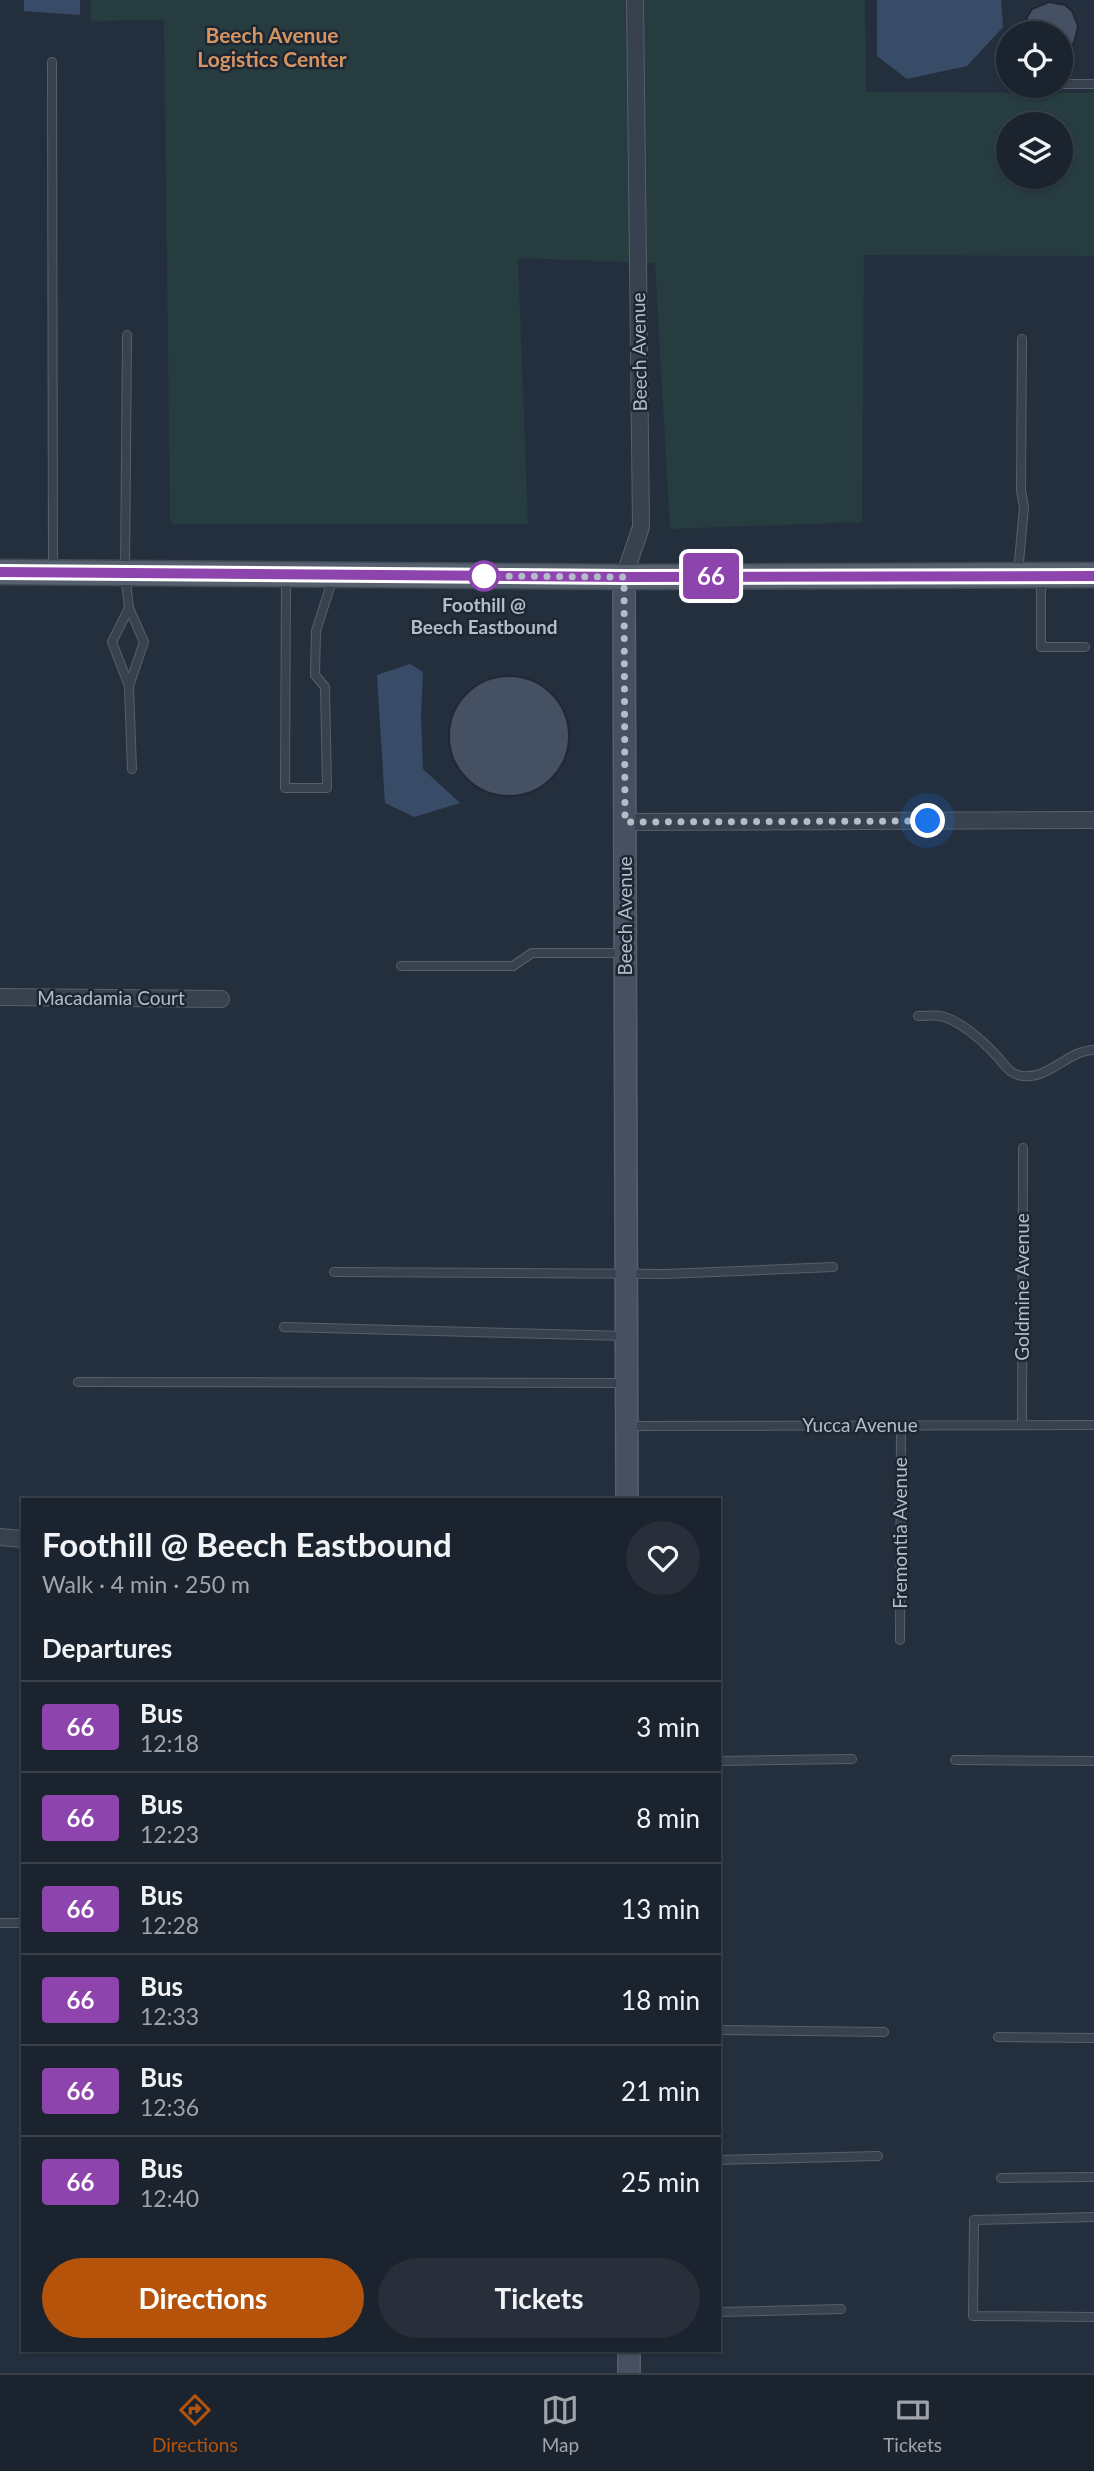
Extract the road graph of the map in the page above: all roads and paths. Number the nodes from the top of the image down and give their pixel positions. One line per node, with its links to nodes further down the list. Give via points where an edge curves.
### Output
1 (635, 0): 14 (street, Beech Avenue, via 641,527)
2 (52, 62): 8 (lane)
3 (1073, 84): 4 (lane)
4 (1094, 84)
5 (127, 335): 9 (lane)
6 (1022, 339): 13 (lane, via 1021,491)
7 (0, 572): 8 (main road)
8 (53, 573): 9 (main road)
9 (125, 573): 10 (main road); 15 (lane)
10 (286, 574): 11 (main road); 11 (lane, via 285,788 327,788 325,687 315,675 316,631)
11 (334, 575): 14 (main road)
12 (1094, 575): 13 (main road)
13 (1029, 576): 14 (main road); 16 (lane, via 1041,647)
14 (624, 577): 20 (main road, Beech Avenue)
15 (130, 608): 17 (lane, via 144,642); 17 (lane, via 112,642)
16 (1085, 647)
17 (129, 686): 18 (lane)
18 (132, 769)
19 (1094, 820): 20 (street)
20 (625, 822): 21 (main road, Beech Avenue)
21 (625, 953): 22 (lane, via 532,953 513,967); 30 (main road, Beech Avenue)
22 (401, 966)
23 (0, 997): 24 (street, Macadamia Court)
24 (221, 999)
25 (918, 1016): 26 (lane, via 941,1016 969,1030 1007,1070 1022,1077 1041,1074 1083,1050)
26 (1094, 1049)
27 (1023, 1148): 36 (lane, Goldmine Avenue)
28 (833, 1267): 30 (lane)
29 (334, 1272): 30 (lane)
30 (626, 1272): 32 (main road, Beech Avenue)
31 (284, 1327): 32 (lane)
32 (626, 1336): 34 (main road, Beech Avenue)
33 (78, 1382): 34 (lane)
34 (627, 1383): 38 (main road, Beech Avenue)
35 (901, 1425): 36 (lane, Yucca Avenue); 38 (lane, Yucca Avenue); 42 (lane, Fremontia Avenue)
36 (1022, 1425): 37 (lane, Yucca Avenue)
37 (1094, 1425)
38 (627, 1426): 39 (main road, Beech Avenue)
39 (627, 1498)
40 (0, 1537): 41 (street)
41 (21, 1539)
42 (900, 1640)
43 (852, 1759): 45 (lane)
44 (955, 1759): 46 (lane)
45 (721, 1761)
46 (1094, 1761)
47 (0, 1923): 48 (lane)
48 (21, 1923)
49 (721, 2030): 50 (lane)
50 (884, 2032)
51 (998, 2037): 52 (lane)
52 (1094, 2038)
53 (878, 2156): 54 (lane)
54 (721, 2160)
55 (1094, 2177): 56 (lane)
56 (1001, 2178)
57 (1094, 2217): 60 (lane, via 974,2220 973,2316)
58 (841, 2309): 59 (lane)
59 (721, 2312)
60 (1094, 2317)
61 (629, 2352): 62 (main road)
62 (629, 2373)

